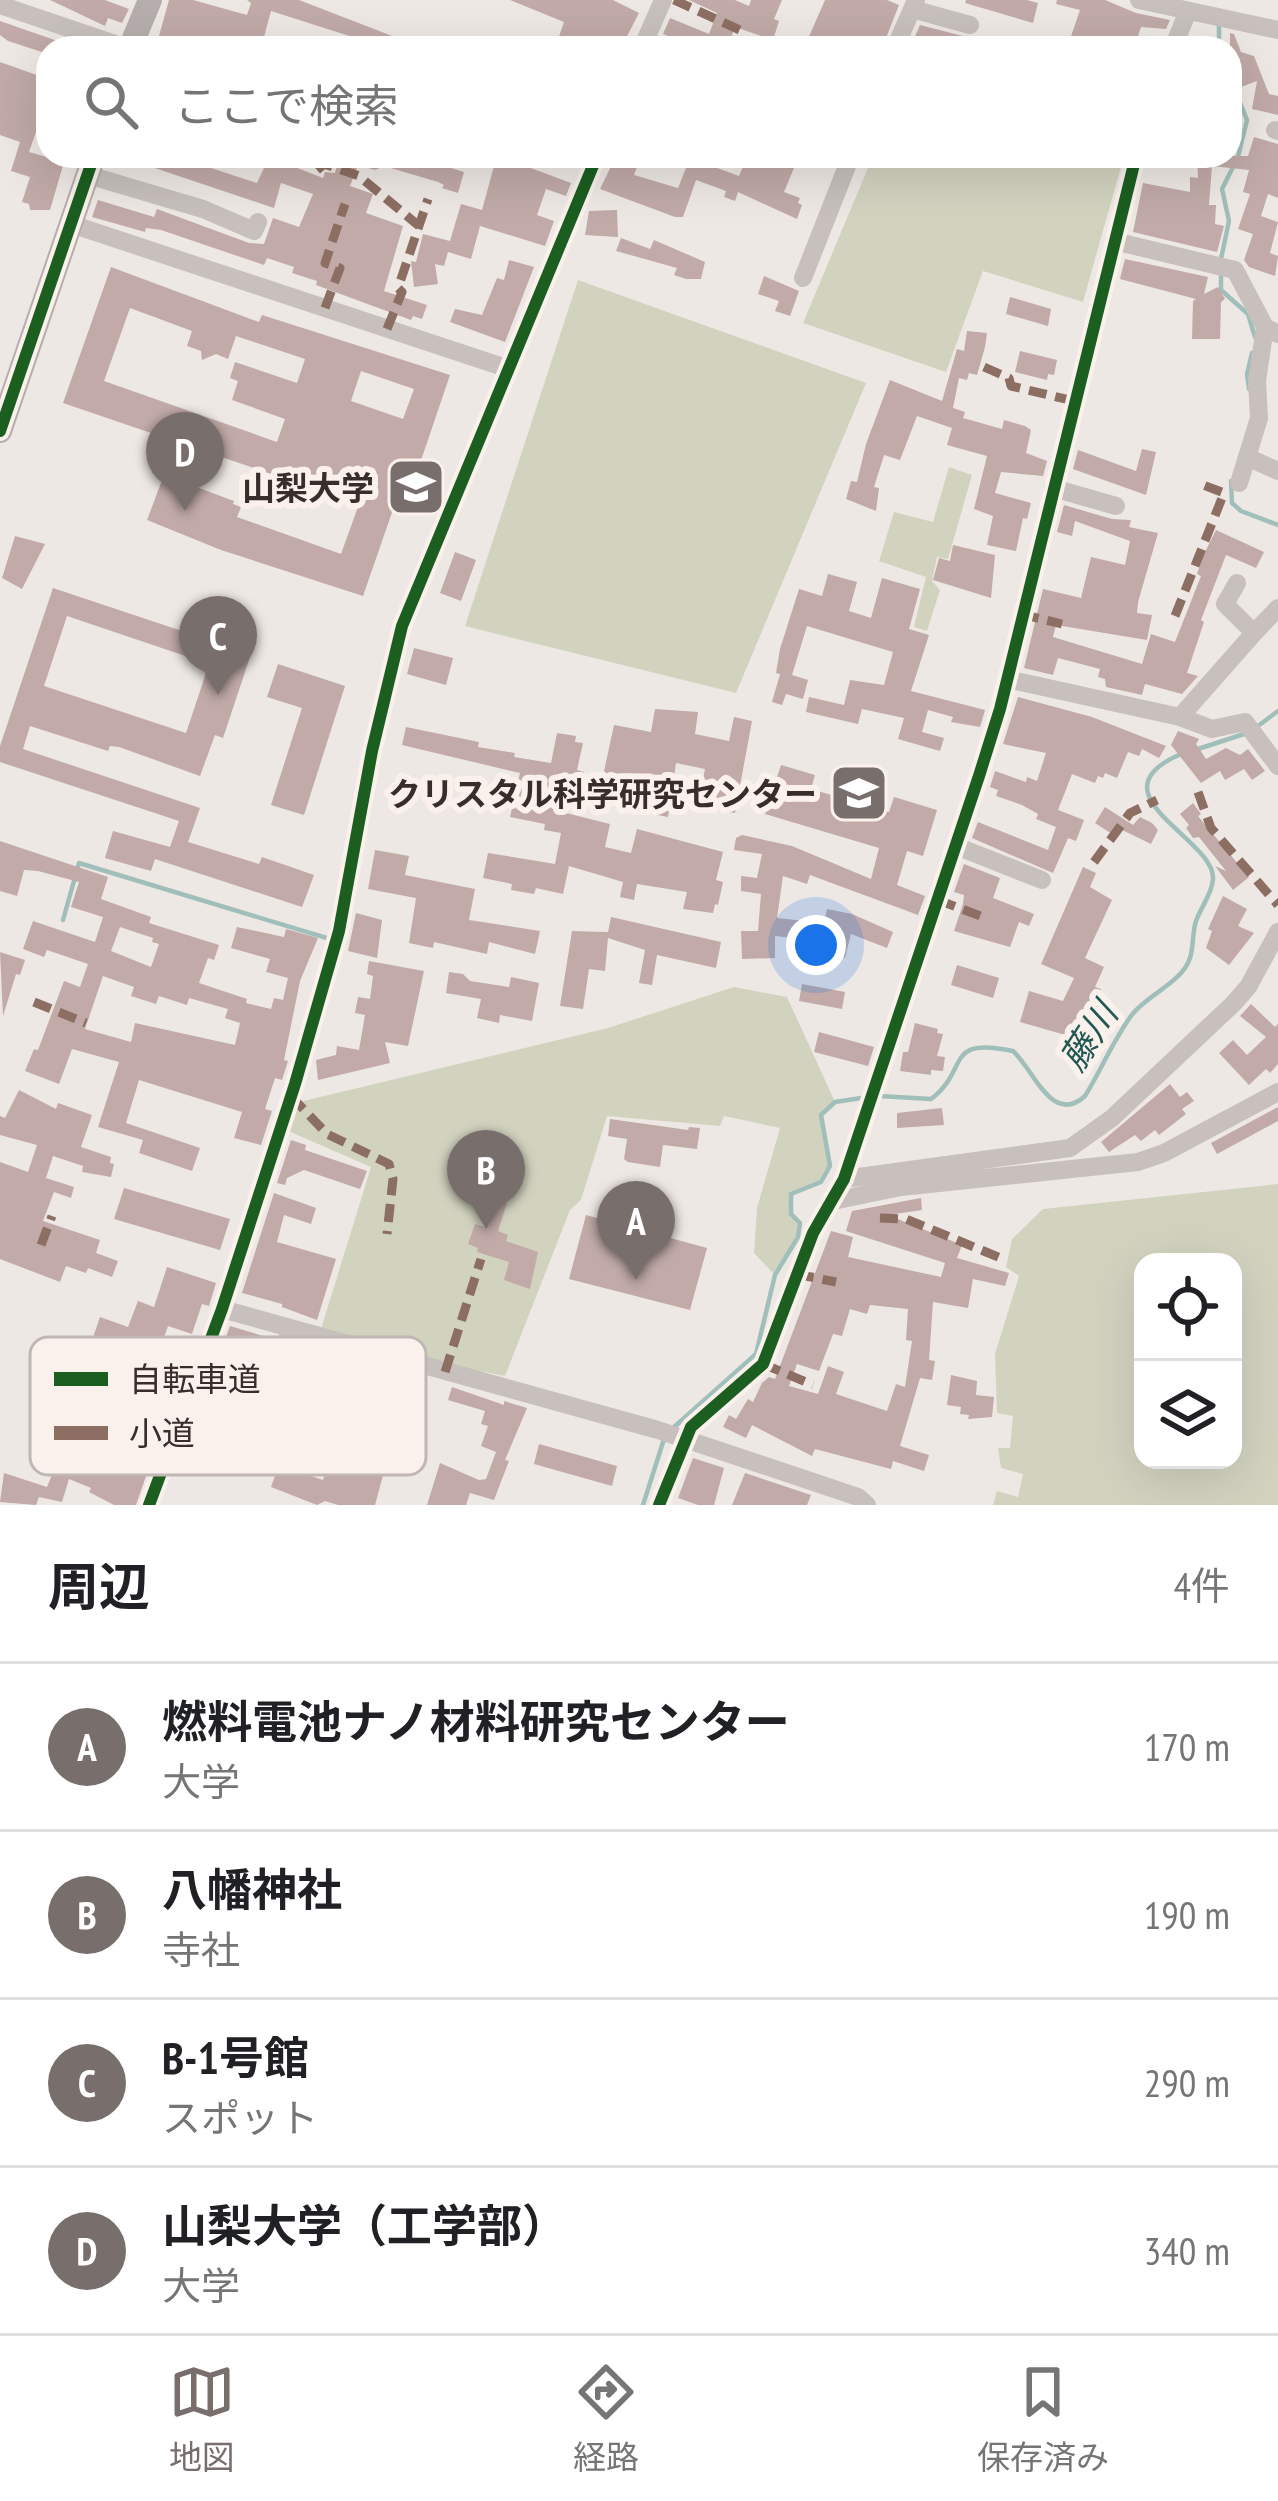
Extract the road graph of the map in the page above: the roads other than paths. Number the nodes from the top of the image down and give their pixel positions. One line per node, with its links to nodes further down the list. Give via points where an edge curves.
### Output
1 (150, 0): 10 (main road)
2 (663, 0): 11 (street)
3 (1139, 0): 6 (street)
4 (914, 4): 7 (street); 12 (street)
5 (0, 5): 9 (street)
6 (1188, 11): 8 (street); 13 (street)
7 (970, 26)
8 (1278, 30)
9 (93, 36)
10 (134, 36)
11 (647, 36)
12 (901, 36)
13 (1178, 36)
14 (90, 168): 20 (main road)
15 (96, 168): 19 (street, via 254,231)
16 (592, 168): 24 (street)
17 (846, 168): 22 (street)
18 (1133, 168): 21 (street)
19 (258, 222)
20 (71, 224): 24 (street); 25 (main road)
21 (1114, 241): 23 (street, via 1222,266 1244,282); 29 (street)
22 (803, 278)
23 (1271, 331): 26 (street)
24 (509, 369): 43 (street, via 402,626 336,941)
25 (0, 431)
26 (1247, 457): 27 (street); 28 (street)
27 (1278, 471)
28 (1239, 483)
29 (1053, 488): 30 (street); 34 (street)
30 (1117, 506)
31 (1237, 583): 33 (street, via 1225,604)
32 (1278, 608): 33 (street)
33 (1254, 632): 35 (street)
34 (1007, 679): 35 (street); 37 (street)
35 (1180, 717): 36 (street, via 1212,729 1251,730)
36 (1278, 766)
37 (956, 845): 38 (street); 41 (street)
38 (1042, 880)
39 (1278, 932): 41 (street, via 1233,1004 1070,1148)
40 (1278, 1091): 42 (street, via 1138,1162)
41 (844, 1179): 42 (street)
42 (832, 1201): 49 (street, via 763,1364)
43 (222, 1309): 44 (street); 45 (street)
44 (290, 1329): 46 (street); 47 (street)
45 (212, 1337)
46 (288, 1337)
47 (319, 1337)
48 (426, 1366): 49 (street)
49 (682, 1438): 52 (street); 53 (street)
50 (160, 1475): 51 (street)
51 (149, 1505)
52 (659, 1505)
53 (866, 1505)

